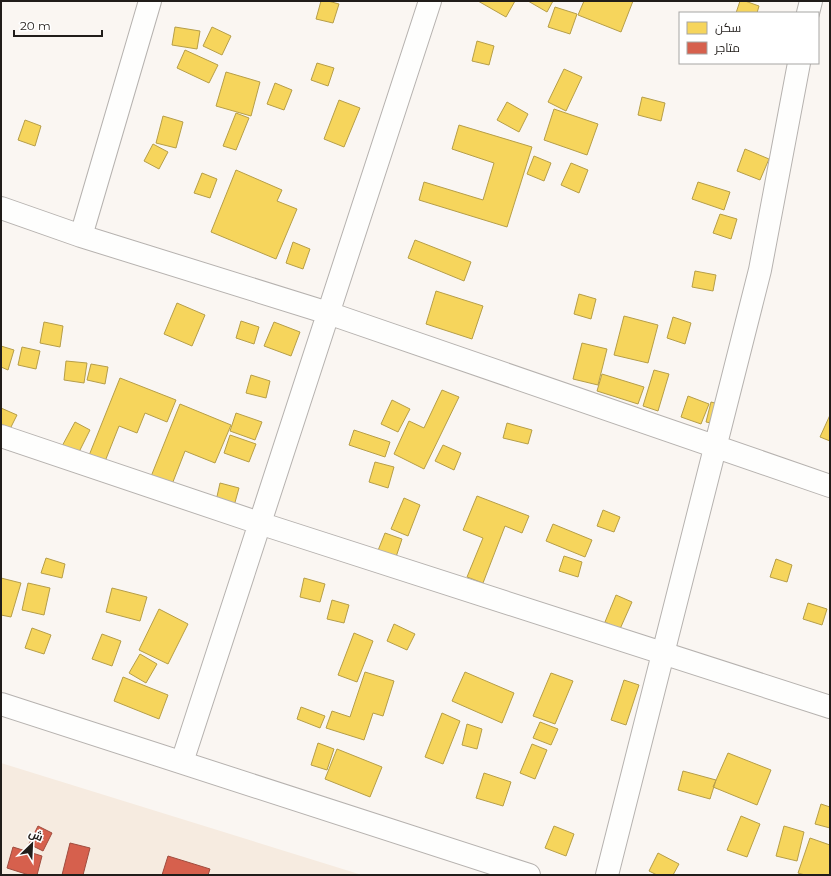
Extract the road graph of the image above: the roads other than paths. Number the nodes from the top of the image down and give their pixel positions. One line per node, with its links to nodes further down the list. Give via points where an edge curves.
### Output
1 (150, 1): 7 (street)
2 (430, 1): 8 (street)
3 (810, 1): 4 (street)
4 (808, 12)
5 (799, 64): 10 (street, via 760,270)
6 (1, 208): 7 (street)
7 (81, 236): 8 (street)
8 (328, 313): 10 (street); 12 (street)
9 (1, 436): 12 (street)
10 (715, 446): 11 (street); 13 (street)
11 (830, 486)
12 (260, 523): 13 (street); 16 (street)
13 (663, 653): 15 (street); 18 (street)
14 (1, 704): 16 (street)
15 (830, 707)
16 (182, 762): 17 (street)
17 (529, 875)
18 (608, 875)

